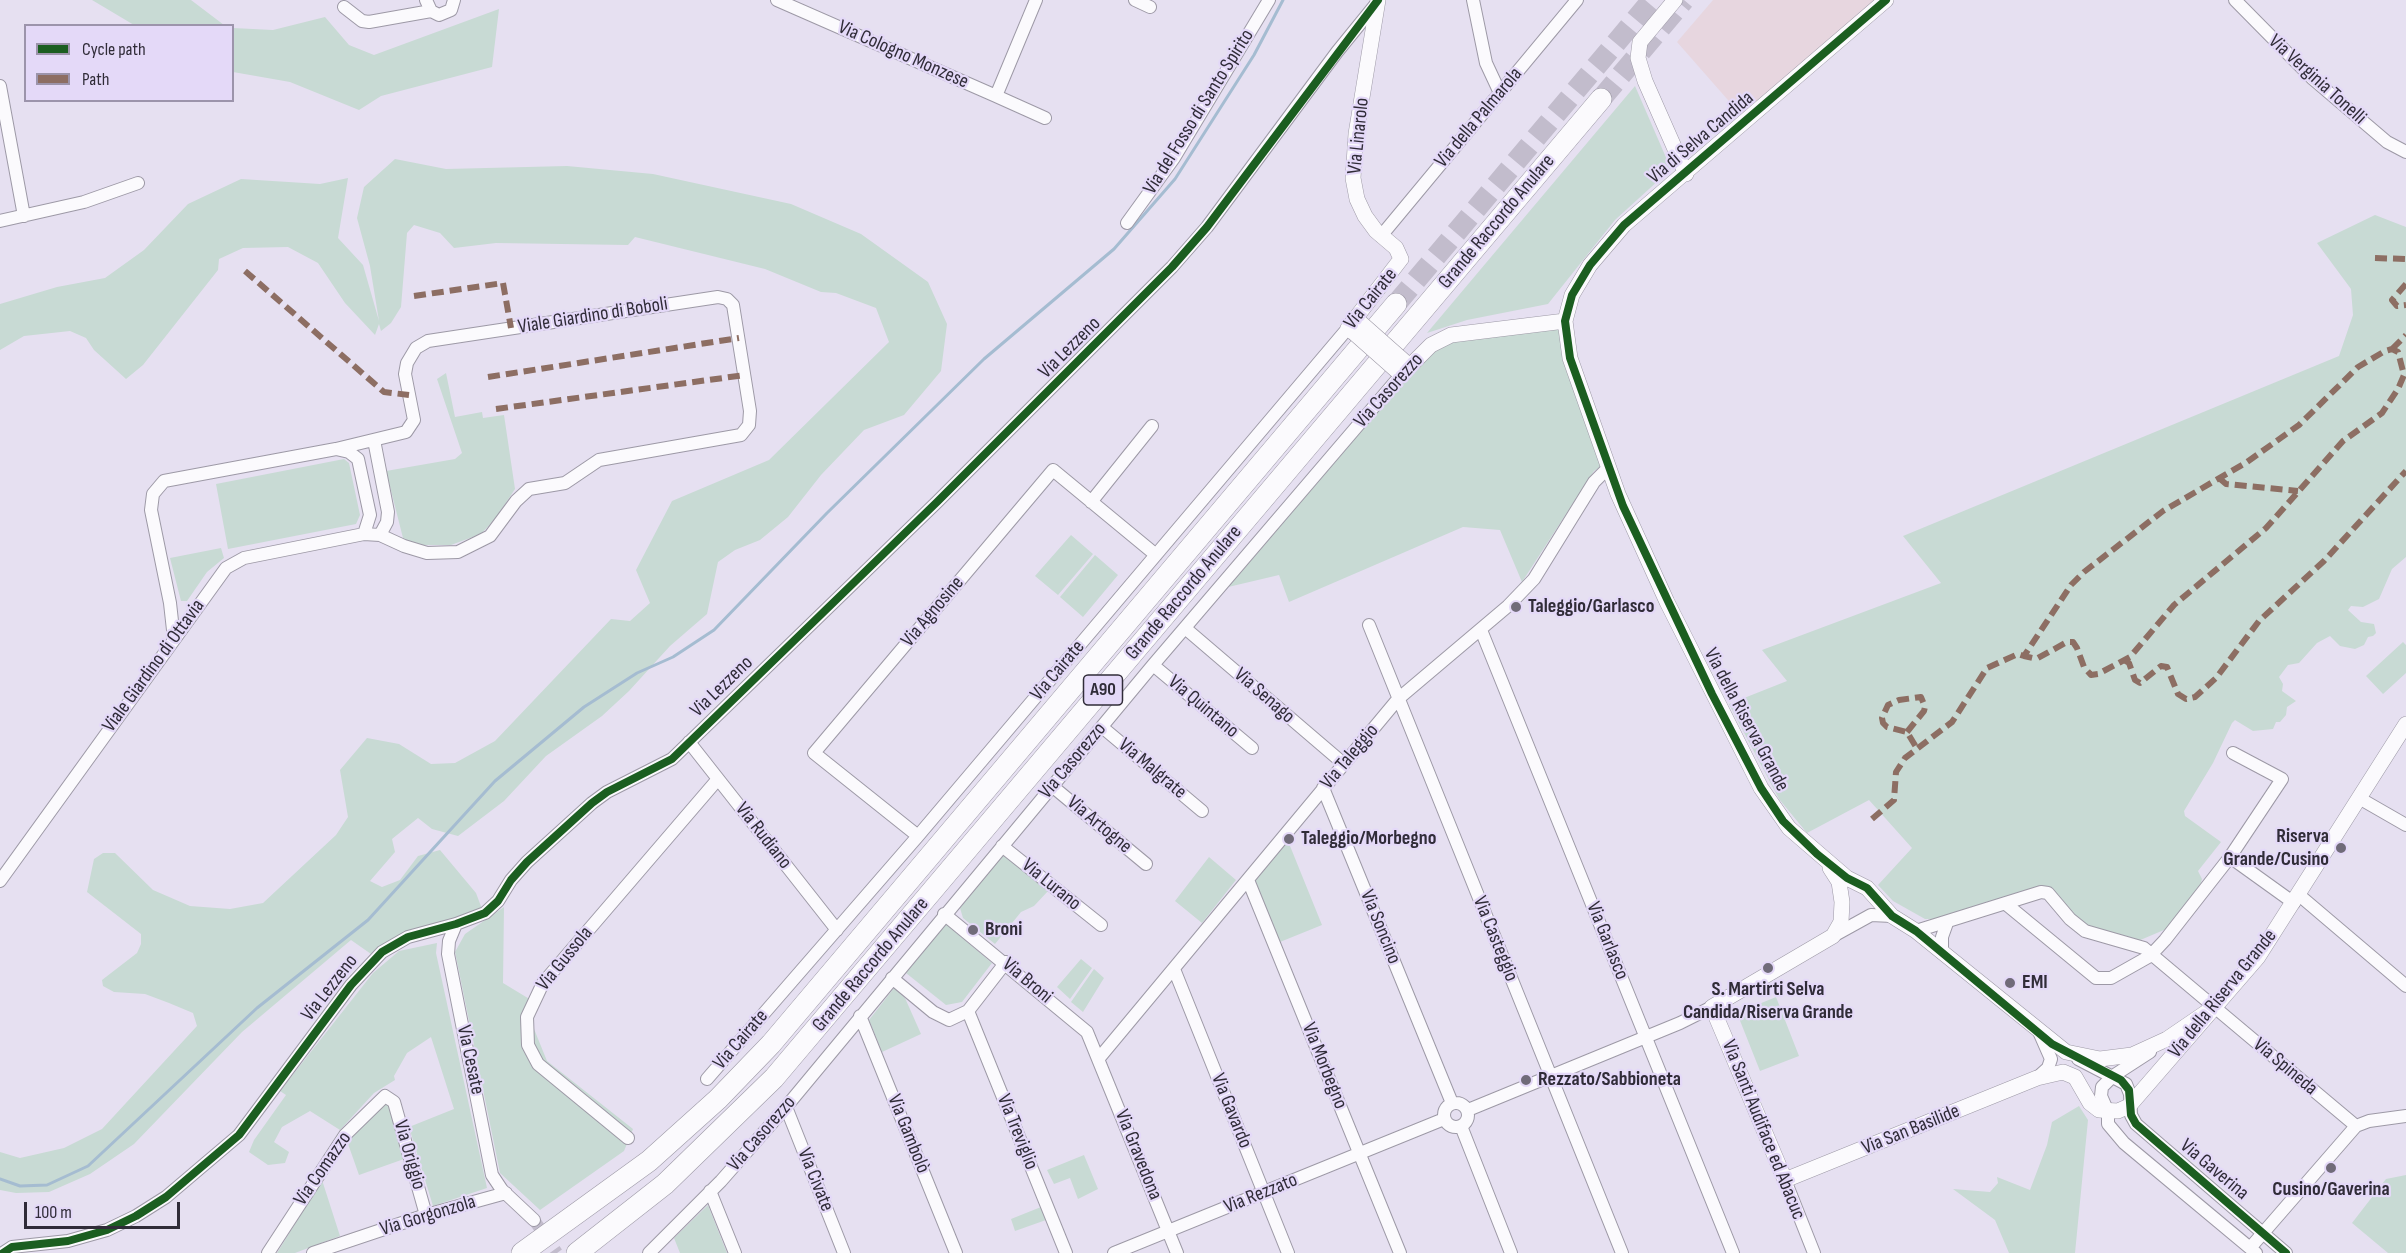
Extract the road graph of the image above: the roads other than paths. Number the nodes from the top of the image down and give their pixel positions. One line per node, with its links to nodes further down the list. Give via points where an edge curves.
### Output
1 (454, 0): 12 (street, via 447,13 439,15)
2 (777, 0): 17 (street, Via Cologno Monzese)
3 (1036, 0): 17 (street)
4 (1135, 0): 14 (street)
5 (1269, 0): 25 (street, Via del Fosso di Santo Spirito, via 1174,159)
6 (1473, 0): 16 (street, via 1486,63)
7 (1577, 0): 16 (street, Via della Palmarola)
8 (1675, 0): 21 (street, via 1640,42 1638,58)
9 (1886, 0): 21 (street, Via di Selva Candida)
10 (2234, 0): 20 (street, Via Verginia Tonelli, via 2313,79 2387,142)
11 (1377, 2): 26 (street, Via Linarolo, via 1353,178 1363,212); 50 (street, Via Lezzeno, via 1207,227 1172,267 954,486)
12 (428, 5): 13 (street, via 369,22)
13 (344, 7)
14 (1150, 7)
15 (0, 86): 23 (street)
16 (1500, 93): 26 (street, Via della Palmarola)
17 (996, 96): 19 (street, Via Cologno Monzese)
18 (1601, 99): 121 (highway, Grande Raccordo Anulare / A90, via 774,1078 664,1184)
19 (1045, 118)
20 (2406, 152)
21 (1686, 174): 29 (street, Via di Selva Candida, via 1624,225 1590,265 1572,295)
22 (138, 183): 23 (street, via 84,202)
23 (24, 216): 24 (street)
24 (0, 221)
25 (1127, 223)
26 (1381, 236): 27 (street, Via Linarolo)
27 (1401, 257): 30 (street, Via Cairate)
28 (1396, 304): 120 (highway, Grande Raccordo Anulare / A90, via 771,1044 718,1099 649,1161)
29 (1565, 321): 31 (street, Via Casorezzo, via 1451,335 1435,342); 35 (street, Via della Riserva Grande, via 1570,358)
30 (1355, 326): 31 (street, bridge); 39 (street, Via Cairate)
31 (1403, 368): 43 (street, Via Casorezzo)
32 (1152, 426): 36 (street)
33 (374, 440): 34 (street, Viale Giardino di Boboli); 38 (street, via 388,512); 38 (street, Viale Giardino di Boboli, via 403,433 413,423 405,369 411,353 423,342 718,297 734,307 750,411 749,425 741,435 599,460 565,483 529,489 490,536 458,552 423,552)
34 (336, 449): 37 (street, via 358,459 370,515); 40 (street, Viale Giardino di Boboli, via 161,484 153,494 151,510)
35 (1608, 468): 44 (street, Via Taleggio, via 1594,482 1534,579); 62 (street, Via della Riserva Grande, via 1680,629 1761,788 1783,821)
36 (1091, 502): 39 (street, Via Agnosine); 60 (street, Via Agnosine, via 1053,470 813,753)
37 (364, 534): 38 (street, Viale Giardino di Ottavia); 41 (street, Viale Giardino di Ottavia, via 239,560 218,578)
38 (380, 535)
39 (1156, 555): 60 (street, Via Cairate)
40 (170, 603): 41 (street, via 182,610); 45 (street, Viale Giardino di Boboli)
41 (195, 611): 45 (street, Viale Giardino di Ottavia)
42 (1369, 626): 47 (street, Via Casteggio)
43 (1185, 628): 46 (street, Via Casorezzo); 53 (street, Via Senago)
44 (1480, 630): 47 (street, Via Taleggio); 88 (street, Via Garlasco)
45 (174, 639): 66 (street, Viale Giardino di Ottavia)
46 (1153, 665): 49 (street, Via Casorezzo); 51 (street, Via Quintano)
47 (1398, 699): 53 (street, Via Taleggio); 92 (street, Via Casteggio)
48 (2406, 724): 57 (street, Via della Riserva Grande)
49 (1102, 727): 55 (street, Via Casorezzo); 58 (street, Via Malgrate)
50 (689, 742): 54 (street, Via Rudiano); 72 (street, Via Lezzeno, via 663,765 592,803 523,866 496,904)
51 (1252, 748)
52 (2233, 753): 63 (street, via 2282,779)
53 (1344, 765): 56 (street, Via Taleggio)
54 (718, 778): 74 (street, Via Rudiano); 106 (street, Via Gussola, via 543,983 527,1017 528,1045 538,1064)
55 (1052, 786): 61 (street, Via Casorezzo); 64 (street, Via Artogne)
56 (1323, 788): 65 (street, Via Taleggio); 97 (street, Via Soncino)
57 (2359, 798): 59 (street); 67 (street, Via della Riserva Grande)
58 (1202, 811)
59 (2406, 825)
60 (918, 836): 74 (street, Via Cairate)
61 (1002, 846): 69 (street, Via Casorezzo); 73 (street, Via Lurano)
62 (1818, 854): 70 (street, Via della Riserva Grande, via 1847,878 1867,888); 76 (street, via 1840,885 1842,916)
63 (2230, 857): 67 (street); 77 (street, via 2171,933)
64 (1146, 864)
65 (1248, 880): 80 (street, Via Taleggio); 107 (street, Via Morbegno)
66 (0, 881)
67 (2297, 899): 82 (street); 84 (street, Via della Riserva Grande, via 2258,957)
68 (2006, 904): 71 (street); 77 (street, via 2048,893 2085,931); 77 (street, via 2091,975 2106,979 2130,968)
69 (944, 914): 79 (street, Via Broni); 81 (street, Via Casorezzo)
70 (1892, 916): 75 (street, Via della Riserva Grande); 76 (street, via 1871,915)
71 (1947, 923): 75 (street); 78 (street)
72 (456, 924): 110 (street, Via Cesate, via 448,954 492,1176); 117 (street, Via Lezzeno, via 402,940 373,961 239,1135 166,1197 107,1230 68,1241 12,1247)
73 (1101, 925)
74 (837, 930): 95 (street, Via Cairate)
75 (1916, 931): 78 (street, Via della Riserva Grande)
76 (1833, 936): 83 (street)
77 (2146, 952): 84 (street, Via Spineda)
78 (1942, 953): 87 (street, Via della Riserva Grande)
79 (1006, 963): 85 (street); 91 (street, Via Broni, via 1085,1029)
80 (1174, 969): 91 (street, Via Taleggio); 111 (street, Via Gavardo)
81 (892, 978): 85 (street, via 944,1019 954,1019); 86 (street, Via Casorezzo)
82 (2406, 986)
83 (1712, 1007): 88 (street); 108 (street, Via Santi Audiface ed Abacuc)
84 (2214, 1007): 89 (street); 98 (street, Via della Riserva Grande); 105 (street, Via Spineda)
85 (968, 1011): 126 (street, Via Treviglio)
86 (860, 1016): 99 (street, Via Casorezzo); 125 (street, Via Gambolò)
87 (2039, 1033): 90 (street, Via della Riserva Grande); 94 (street, via 2051,1059)
88 (1646, 1037): 92 (street); 133 (street, Via Garlasco)
89 (2167, 1039): 90 (street, via 2115,1059); 93 (street)
90 (2066, 1052): 93 (street)
91 (1100, 1057): 114 (street, Via Gravedona)
92 (1550, 1076): 100 (street); 132 (street, Via Casteggio)
93 (2114, 1076): 98 (street, via 2128,1088); 101 (street, via 2101,1091)
94 (2037, 1078): 101 (street, Via San Basilide, via 2070,1074 2093,1106); 108 (street, Via San Basilide)
95 (707, 1079)
96 (390, 1097): 112 (street, Via Origgio); 118 (street, Via Comazzo, via 378,1101 345,1135)
97 (1452, 1103): 100 (street, via 1463,1104); 103 (street, via 1444,1111)
98 (2129, 1106): 101 (street); 115 (street, Via Gaverina, via 2138,1127)
99 (786, 1107): 109 (street, Via Casorezzo); 124 (street, Via Civate)
100 (1468, 1110): 104 (street, via 1467,1121)
101 (2108, 1112): 116 (street, Via Gaverina, via 2108,1124 2116,1136)
102 (2406, 1116): 105 (street, via 2369,1120)
103 (1444, 1119): 104 (street, via 1450,1125); 107 (street, Via Rezzato)
104 (1461, 1126): 131 (street)
105 (2356, 1126): 115 (street)
106 (628, 1138)
107 (1360, 1153): 111 (street, Via Rezzato); 130 (street, Via Morbegno)
108 (1785, 1180): 134 (street, Via Santi Audiface ed Abacuc)
109 (710, 1191): 122 (street, Via Casorezzo); 123 (street)
110 (506, 1193): 112 (street, Via Gorgonzola); 113 (street)
111 (1265, 1193): 114 (street, Via Rezzato); 129 (street, Via Gavardo)
112 (426, 1215): 119 (street, Via Gorgonzola)
113 (534, 1220)
114 (1168, 1231): 127 (street, Via Rezzato); 128 (street, Via Gravedona)
115 (2263, 1233): 116 (street); 135 (street, Via Gaverina)
116 (2253, 1251)
117 (3, 1253)
118 (268, 1253)
119 (313, 1253)
120 (522, 1253)
121 (577, 1253)
122 (649, 1253)
123 (735, 1253)
124 (844, 1253)
125 (956, 1253)
126 (1066, 1253)
127 (1114, 1253)
128 (1177, 1253)
129 (1288, 1253)
130 (1400, 1253)
131 (1511, 1253)
132 (1622, 1253)
133 (1733, 1253)
134 (1814, 1253)
135 (2286, 1253)

